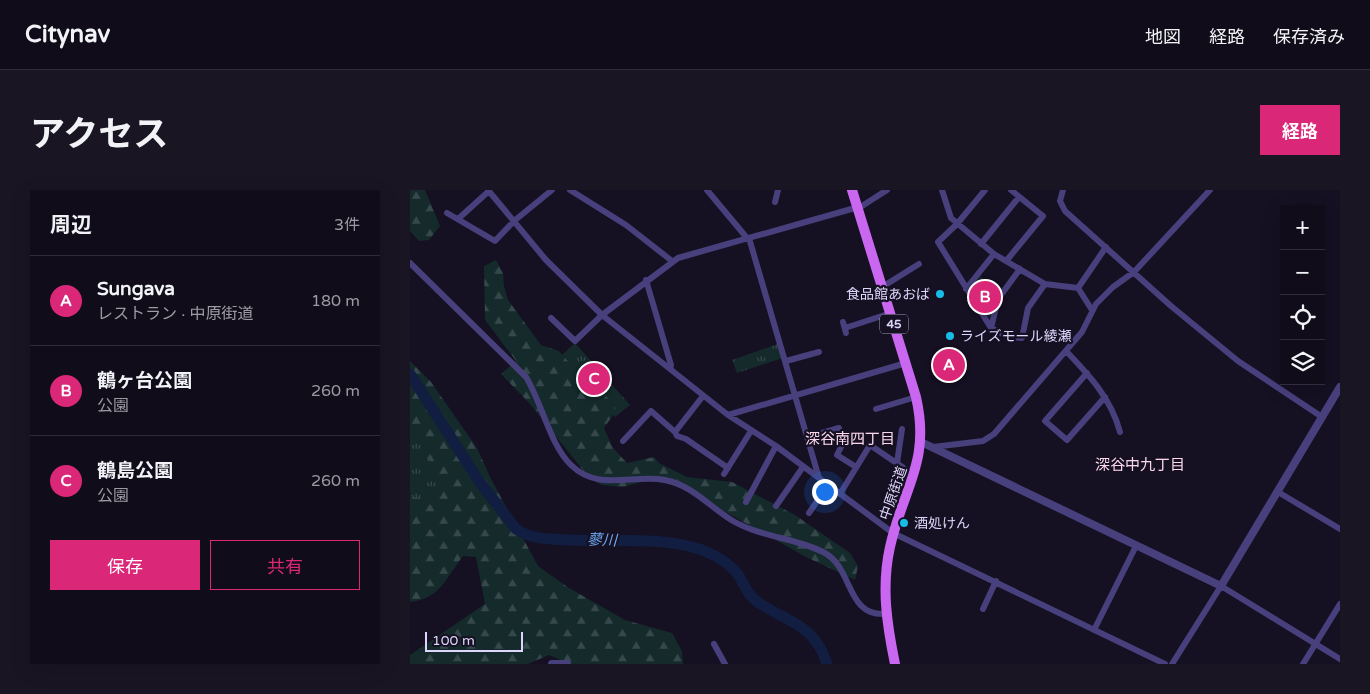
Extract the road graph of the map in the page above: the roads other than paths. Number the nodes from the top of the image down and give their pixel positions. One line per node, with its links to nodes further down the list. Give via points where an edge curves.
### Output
1 (489, 190): 17 (street); 18 (street)
2 (552, 190): 18 (street)
3 (570, 190): 25 (street, via 626,225)
4 (707, 190): 20 (street)
5 (778, 190): 14 (street)
6 (852, 190): 15 (main road, 中原街道 / 45)
7 (887, 190): 15 (street)
8 (985, 190): 19 (street)
9 (1010, 190): 13 (street)
10 (1063, 190): 22 (street, via 1061,206)
11 (1210, 190): 29 (street)
12 (944, 191): 19 (street, via 947,212)
13 (1019, 197): 21 (street); 24 (street, via 1043,216)
14 (775, 202)
15 (857, 207): 20 (street); 32 (main road, 中原街道 / 45)
16 (447, 213): 17 (street)
17 (458, 219): 18 (street, via 495,242)
18 (514, 221): 37 (street, via 546,260)
19 (957, 224): 21 (street); 34 (street, via 938,242)
20 (748, 238): 25 (street); 43 (street)
21 (981, 244): 23 (street)
22 (1106, 247): 29 (street); 33 (street)
23 (994, 254): 24 (street); 34 (street)
24 (1007, 260): 28 (street)
25 (672, 261): 30 (street)
26 (410, 263): 85 (street, via 526,378 562,454 580,473 605,481 655,478 681,486 741,525 826,553 840,566 861,607 872,613)
27 (919, 264): 32 (street)
28 (1020, 269): 31 (street); 40 (street, via 998,299)
29 (1134, 272): 35 (street, via 1113,287); 55 (street, via 1238,360)
30 (646, 280): 37 (street); 45 (street)
31 (1045, 284): 33 (street); 40 (street, via 1028,308 1022,338 1009,337)
32 (882, 287): 36 (main road, 中原街道 / 45)
33 (1078, 288): 35 (street)
34 (966, 289): 40 (street)
35 (1092, 310): 41 (street, via 1082,332)
36 (891, 313): 39 (street); 44 (main road, 中原街道 / 45)
37 (602, 315): 38 (street, via 575,341); 45 (street)
38 (551, 318)
39 (845, 327)
40 (991, 328)
41 (1066, 351): 46 (street); 64 (street, via 989,438)
42 (819, 352): 43 (street)
43 (786, 361): 48 (street)
44 (906, 363): 48 (street); 50 (main road, 中原街道 / 45)
45 (670, 369): 49 (street)
46 (1087, 373): 51 (street); 51 (street, via 1045,421 1067,440)
47 (1340, 387): 52 (street)
48 (796, 395): 54 (street); 60 (street)
49 (703, 396): 54 (street); 58 (street)
50 (916, 397): 53 (street); 62 (main road, 中原街道 / 45)
51 (1105, 398): 59 (street)
52 (1337, 399): 55 (street)
53 (876, 408)
54 (728, 415): 57 (street)
55 (1322, 417): 73 (street)
56 (902, 429): 65 (street)
57 (751, 431): 63 (street); 68 (street)
58 (675, 432): 61 (street, via 651,411); 68 (street)
59 (1120, 432)
60 (808, 437): 67 (street, via 839,428 843,443 836,455); 71 (street)
61 (623, 441)
62 (921, 442): 64 (street); 70 (main road, 中原街道 / 45)
63 (776, 446): 66 (street); 75 (street)
64 (933, 447): 80 (street)
65 (897, 463): 67 (street, via 870,445); 70 (street)
66 (803, 467): 71 (street); 76 (street)
67 (856, 467): 74 (street)
68 (728, 468): 69 (street)
69 (724, 474)
70 (914, 475): 79 (main road, 中原街道 / 45)
71 (819, 478): 72 (street)
72 (828, 486): 74 (street); 77 (street)
73 (1278, 492): 78 (street); 82 (street)
74 (840, 494): 79 (street)
75 (746, 502)
76 (776, 506)
77 (809, 513)
78 (1340, 530)
79 (893, 532): 81 (street); 85 (main road, 中原街道 / 45, via 886,575)
80 (1136, 546): 82 (street); 86 (street)
81 (996, 581): 84 (street); 86 (street)
82 (1221, 586): 88 (street); 95 (street)
83 (1340, 604): 88 (street)
84 (983, 609)
85 (886, 614): 93 (main road, 中原街道 / 45)
86 (1094, 630): 94 (street)
87 (714, 644): 92 (street)
88 (1316, 644): 89 (street); 96 (street)
89 (1340, 659)
90 (552, 664): 91 (street)
91 (567, 664)
92 (725, 664)
93 (895, 664)
94 (1165, 664)
95 (1172, 664)
96 (1303, 664)

